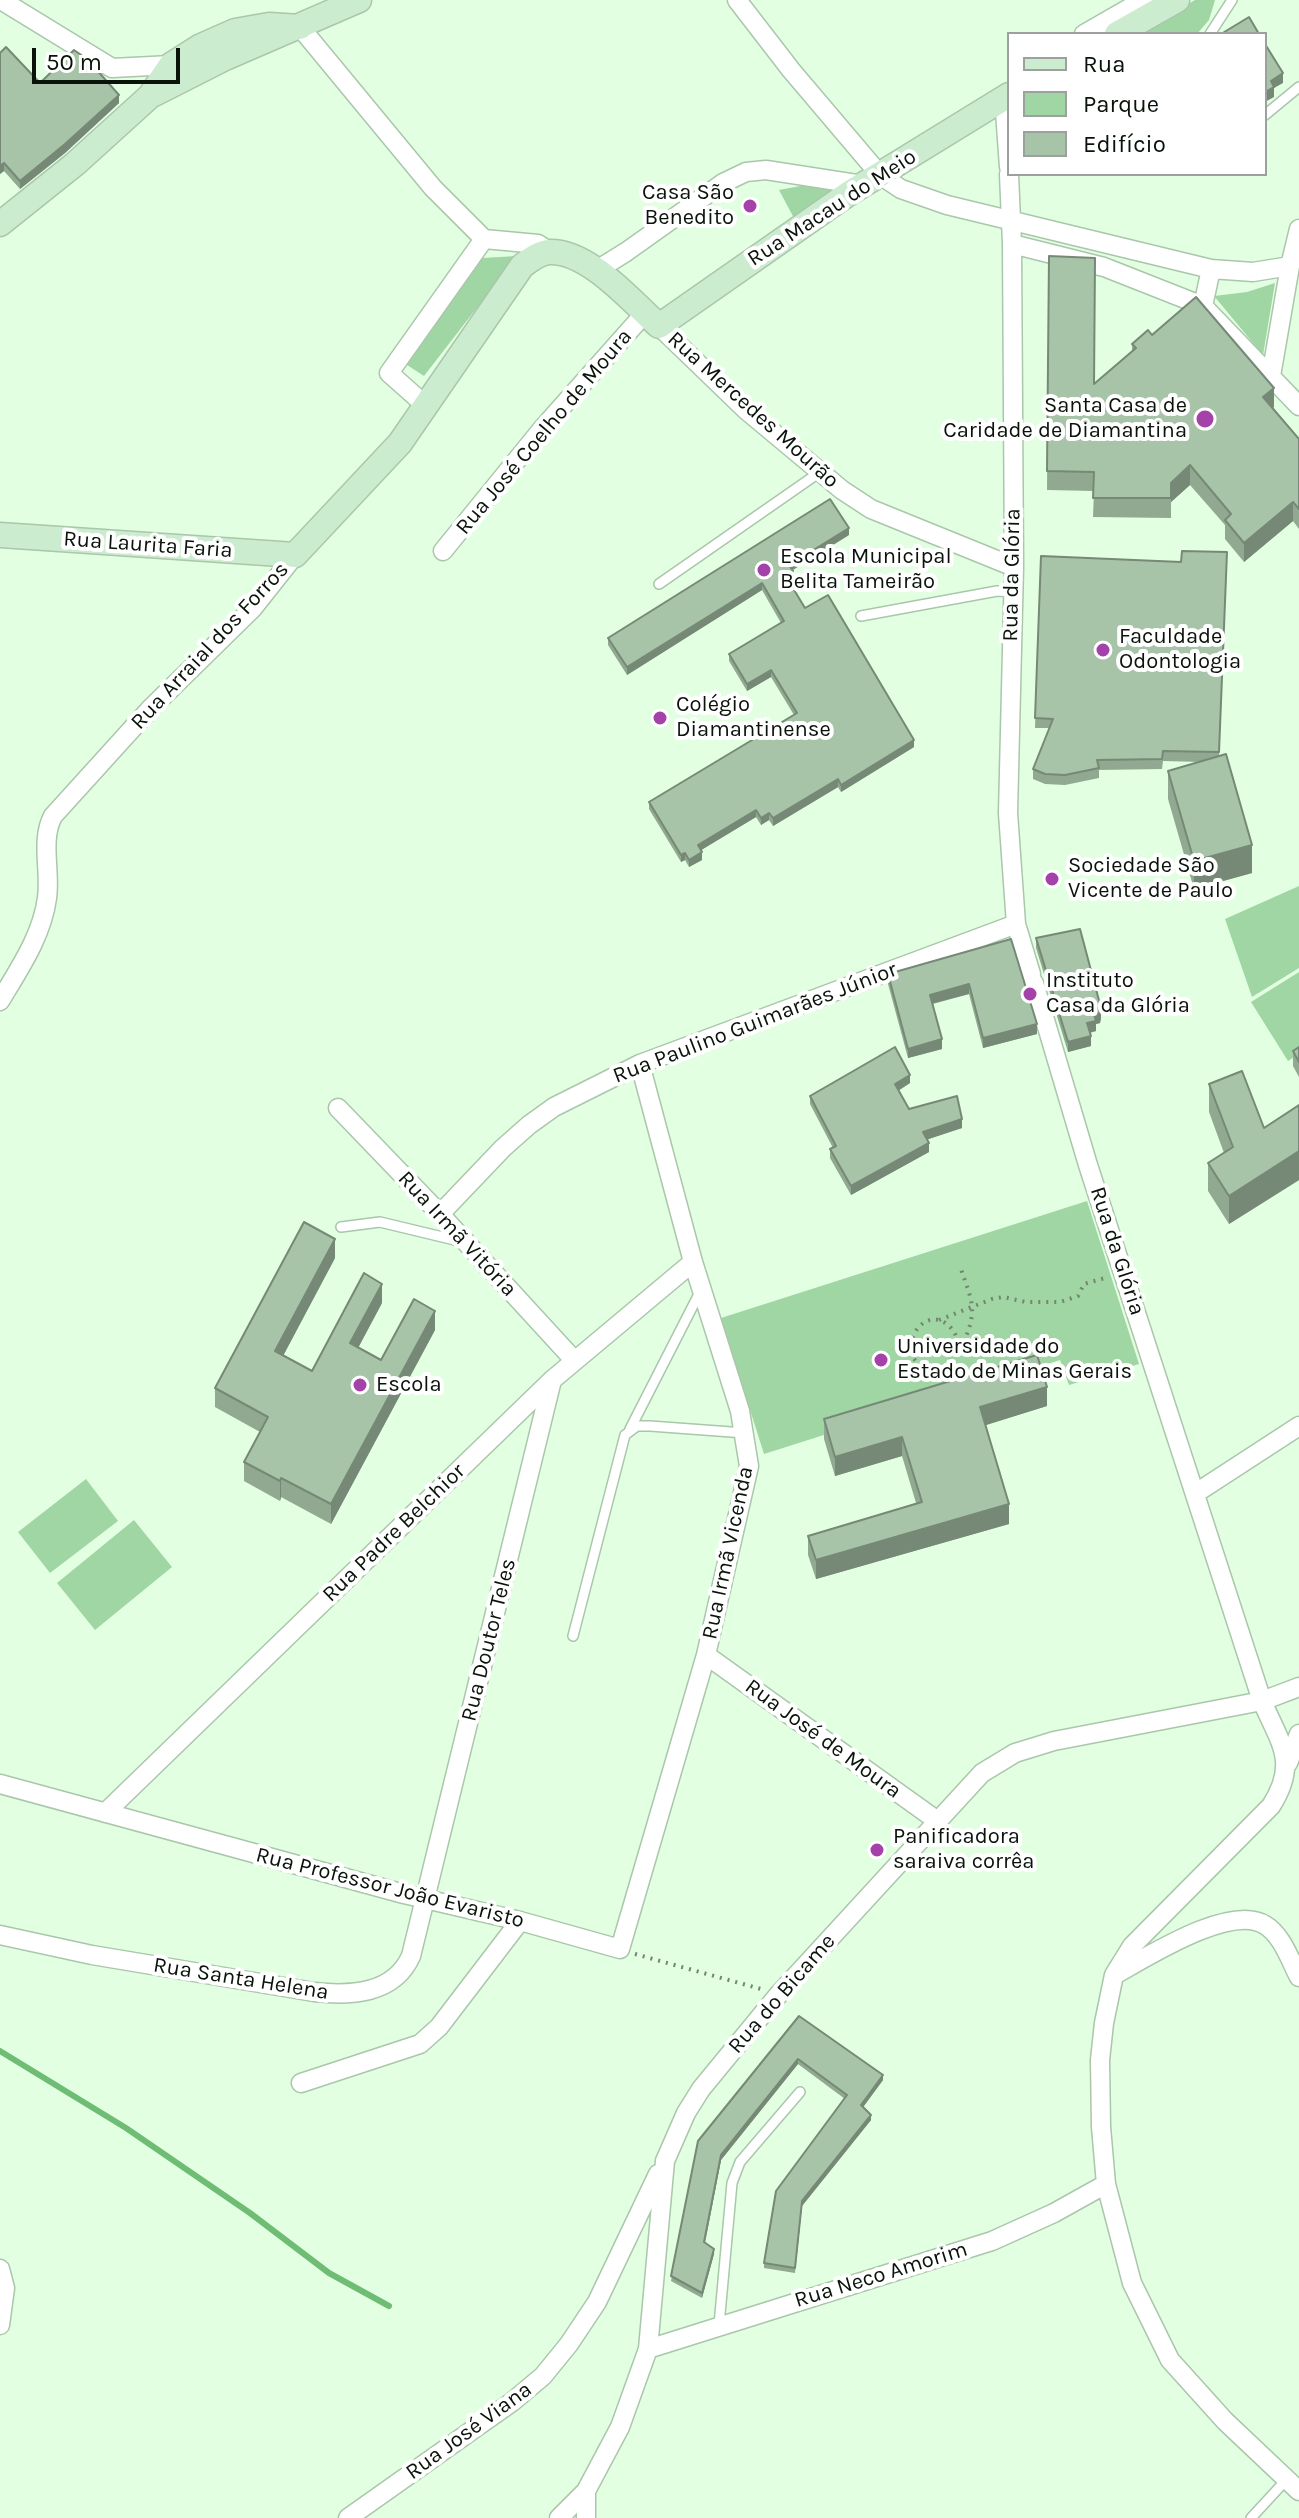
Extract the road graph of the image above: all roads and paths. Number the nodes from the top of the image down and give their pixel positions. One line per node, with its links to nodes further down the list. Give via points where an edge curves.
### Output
1 (1, 0): 10 (street, via 112,68)
2 (359, 0): 6 (main road)
3 (737, 0): 17 (street)
4 (1232, 0): 9 (lane)
5 (1158, 8): 7 (street, via 1140,2); 8 (main road)
6 (300, 27): 10 (main road, via 235,31); 12 (main road); 21 (street, via 433,188)
7 (1088, 32)
8 (1120, 32)
9 (1211, 32)
10 (171, 65): 12 (main road)
11 (1299, 87): 14 (lane)
12 (150, 96): 19 (main road)
13 (1006, 97): 15 (street); 17 (main road, Rua Macau do Meio)
14 (1267, 113)
15 (1007, 120)
16 (1009, 176): 18 (street, Rua da Glória)
17 (872, 180): 18 (street); 26 (street, via 746,172); 28 (main road, Rua Macau do Meio)
18 (1011, 220): 22 (street, Rua da Glória); 25 (street)
19 (0, 224)
20 (1299, 229): 24 (street)
21 (484, 239): 23 (street, via 538,244); 30 (street, via 389,373)
22 (1012, 244): 27 (street, via 1104,267); 36 (street, Rua da Glória)
23 (550, 252): 26 (main road, Rua Mercedes Mourão); 30 (main road, Rua Arraial dos Forros, via 522,266)
24 (1290, 266): 25 (street, via 1253,272); 29 (street)
25 (1211, 269): 27 (street)
26 (597, 270): 28 (main road, Rua Mercedes Mourão)
27 (1203, 306): 29 (street)
28 (652, 320): 32 (street, Rua Mercedes Mourão); 34 (street, Rua José Coelho de Moura, via 542,429)
29 (1271, 376): 31 (street)
30 (425, 405): 35 (main road, Rua Arraial dos Forros, via 400,443)
31 (1299, 406)
32 (820, 472): 36 (street, Rua Mercedes Mourão, via 871,509); 37 (lane)
33 (0, 535): 35 (main road, Rua Laurita Faria)
34 (443, 551)
35 (295, 555): 41 (street, Rua Arraial dos Forros, via 253,608 150,709 53,816 48,829 47,902 31,949)
36 (1014, 567): 38 (street, Rua da Glória)
37 (659, 584)
38 (1013, 592): 39 (lane); 40 (street, Rua da Glória, via 1008,813)
39 (861, 616)
40 (1016, 924): 42 (street, Rua Paulino Guimarães Júnior); 49 (street, Rua da Glória)
41 (0, 1001)
42 (640, 1064): 44 (street, Rua Paulino Guimarães Júnior, via 529,1125); 47 (street, Rua Irmã Vicenda)
43 (338, 1108): 44 (street, Rua Irmã Vitória)
44 (440, 1214): 46 (street, Rua Irmã Vitória)
45 (341, 1227): 46 (lane, via 380,1222)
46 (466, 1242): 56 (street, Rua Irmã Vitória)
47 (693, 1262): 50 (street, Rua Irmã Vicenda); 56 (street, Rua Padre Belchior)
48 (961, 1269): 51 (path)
49 (1123, 1272): 51 (path, via 1084,1284 1078,1296 1060,1302 1003,1297); 61 (street, Rua da Glória)
50 (701, 1289): 59 (lane); 60 (street, Rua Irmã Vicenda)
51 (972, 1307): 52 (path); 54 (path)
52 (937, 1320): 55 (path, via 956,1335); 55 (path, via 923,1323 912,1334 913,1356 924,1366 940,1368)
53 (990, 1335): 54 (path)
54 (961, 1344): 55 (path)
55 (957, 1351)
56 (574, 1360): 57 (street, Rua Padre Belchior)
57 (552, 1380): 69 (street, Rua Padre Belchior); 71 (street, Rua Doutor Teles)
58 (1299, 1426): 61 (street)
59 (630, 1429): 60 (lane); 62 (lane, via 619,1450)
60 (745, 1433): 63 (street, Rua Irmã Vicenda, via 747,1482)
61 (1196, 1493): 65 (street, Rua da Glória)
62 (573, 1636)
63 (706, 1655): 70 (street, Rua José de Moura); 74 (street, Rua Irmã Vicenda)
64 (1299, 1687): 65 (street, Rua do Bicame)
65 (1262, 1701): 67 (street, Rua da Glória); 70 (street, Rua do Bicame, via 1015,1753 982,1773)
66 (1299, 1734): 67 (street)
67 (1288, 1763): 75 (street, via 1271,1806 1132,1946)
68 (0, 1784): 69 (street, Rua Professor João Evaristo)
69 (105, 1813): 71 (street, Rua Professor João Evaristo)
70 (939, 1822): 77 (street, Rua do Bicame)
71 (426, 1899): 72 (street, Rua Professor João Evaristo); 73 (street, Rua Santa Helena, via 411,1956 400,1973 377,1988 345,1994 266,1985)
72 (520, 1921): 74 (street, Rua Professor João Evaristo); 78 (street, via 439,2027 420,2044)
73 (0, 1935)
74 (620, 1949): 77 (path)
75 (1114, 1975): 76 (street, via 1203,1929 1251,1920 1272,1930); 81 (street, via 1100,2060)
76 (1299, 1977)
77 (779, 1994): 80 (street, Rua do Bicame, via 701,2089)
78 (301, 2083)
79 (800, 2092): 84 (lane, via 740,2162 732,2183)
80 (665, 2161): 85 (street, Rua do Bicame); 88 (street, Rua José Viana, via 597,2302 543,2376)
81 (1106, 2184): 84 (street, Rua Neco Amorim, via 992,2241); 86 (street, via 1132,2283 1170,2360)
82 (0, 2269): 83 (street, via 5,2288)
83 (0, 2325)
84 (719, 2325): 85 (street, Rua Neco Amorim)
85 (648, 2349): 87 (street, Rua do Bicame, via 620,2427)
86 (1293, 2485): 91 (lane)
87 (586, 2491): 89 (street, Rua do Bicame); 90 (street)
88 (348, 2518)
89 (559, 2518)
90 (586, 2518)
91 (1251, 2518)

